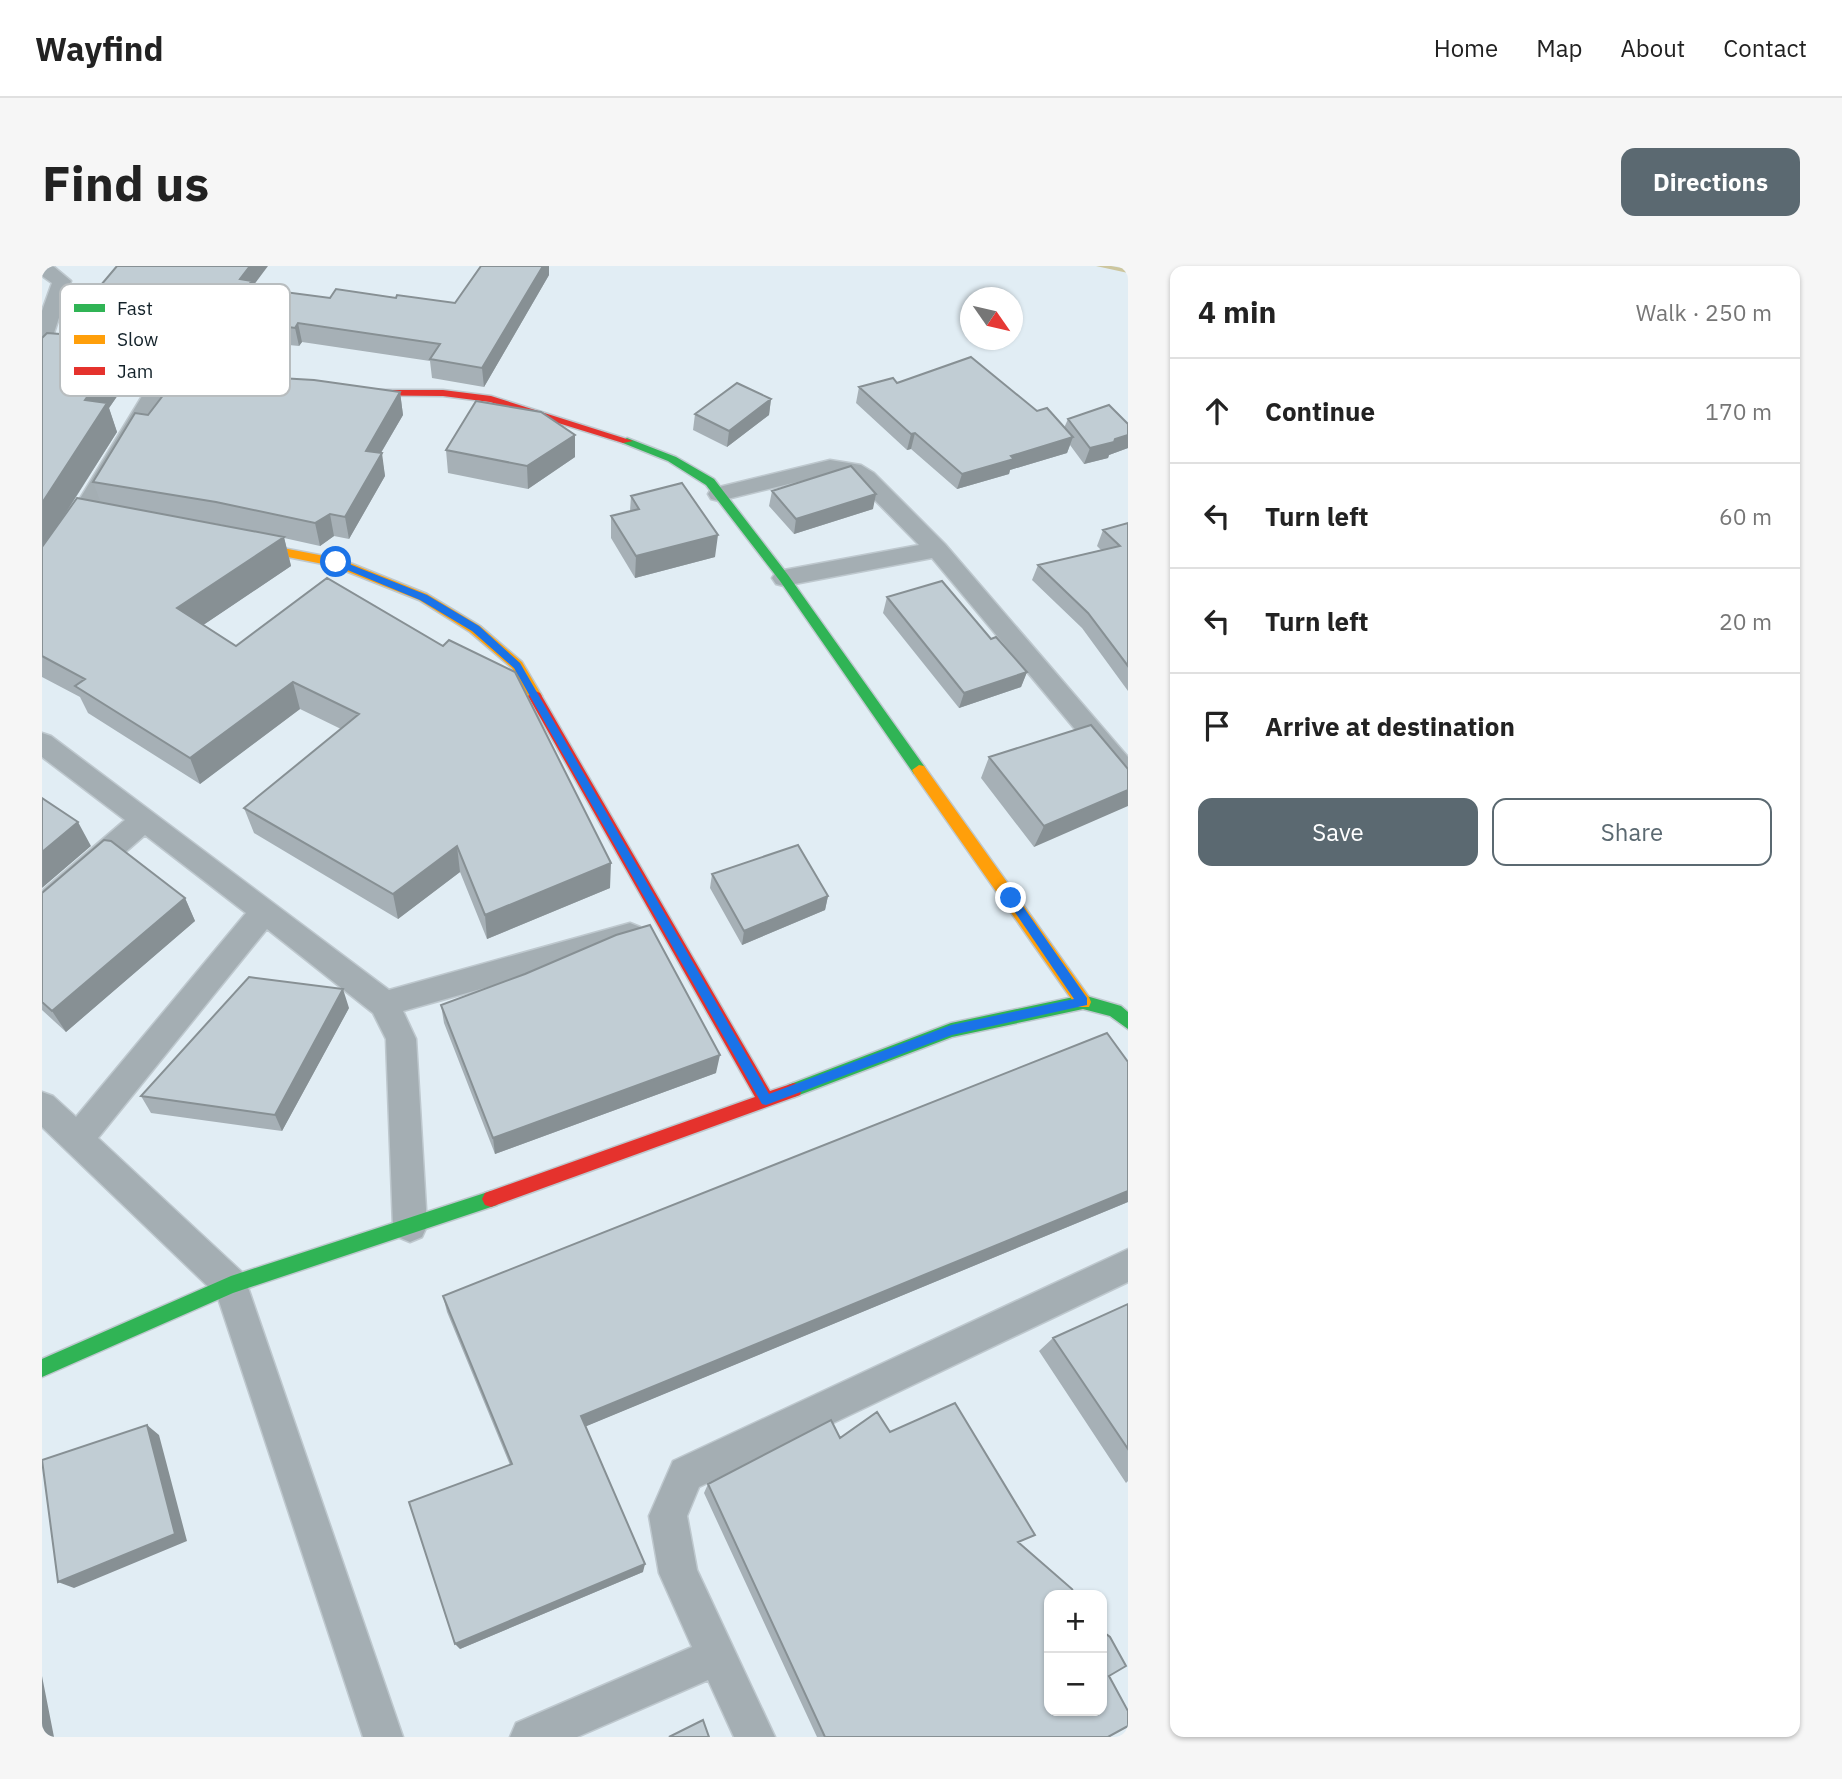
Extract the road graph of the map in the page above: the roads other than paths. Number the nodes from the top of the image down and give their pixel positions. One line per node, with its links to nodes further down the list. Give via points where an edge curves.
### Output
1 (42, 267): 2 (street)
2 (61, 284)
3 (60, 287): 4 (street)
4 (42, 339)
5 (42, 350): 6 (street)
6 (60, 351)
7 (336, 393): 9 (street, via 443,393 491,399 620,438 672,459 710,482)
8 (153, 396): 12 (street, via 89,514)
9 (719, 494): 11 (street, via 830,467 853,470); 13 (street)
10 (216, 539): 19 (street, via 336,562 423,597 475,629 517,665)
11 (937, 550): 13 (street); 15 (street)
12 (42, 572)
13 (784, 578): 20 (street)
14 (42, 743): 16 (street)
15 (1128, 775)
16 (144, 820): 17 (street); 18 (street)
17 (42, 908)
18 (265, 911): 21 (street); 25 (street)
19 (666, 925): 21 (street); 23 (street)
20 (1083, 1002): 22 (street); 23 (street, via 951,1030)
21 (384, 1004): 26 (street, via 401,1039)
22 (1125, 1014)
23 (766, 1100): 26 (street)
24 (42, 1106): 25 (street)
25 (77, 1139): 28 (street)
26 (410, 1226): 28 (street)
27 (1128, 1265): 30 (street, via 686,1474 668,1516 678,1573)
28 (231, 1285): 29 (street); 31 (street)
29 (42, 1368)
30 (717, 1656): 32 (street); 33 (street)
31 (383, 1737)
32 (530, 1737)
33 (755, 1737)

